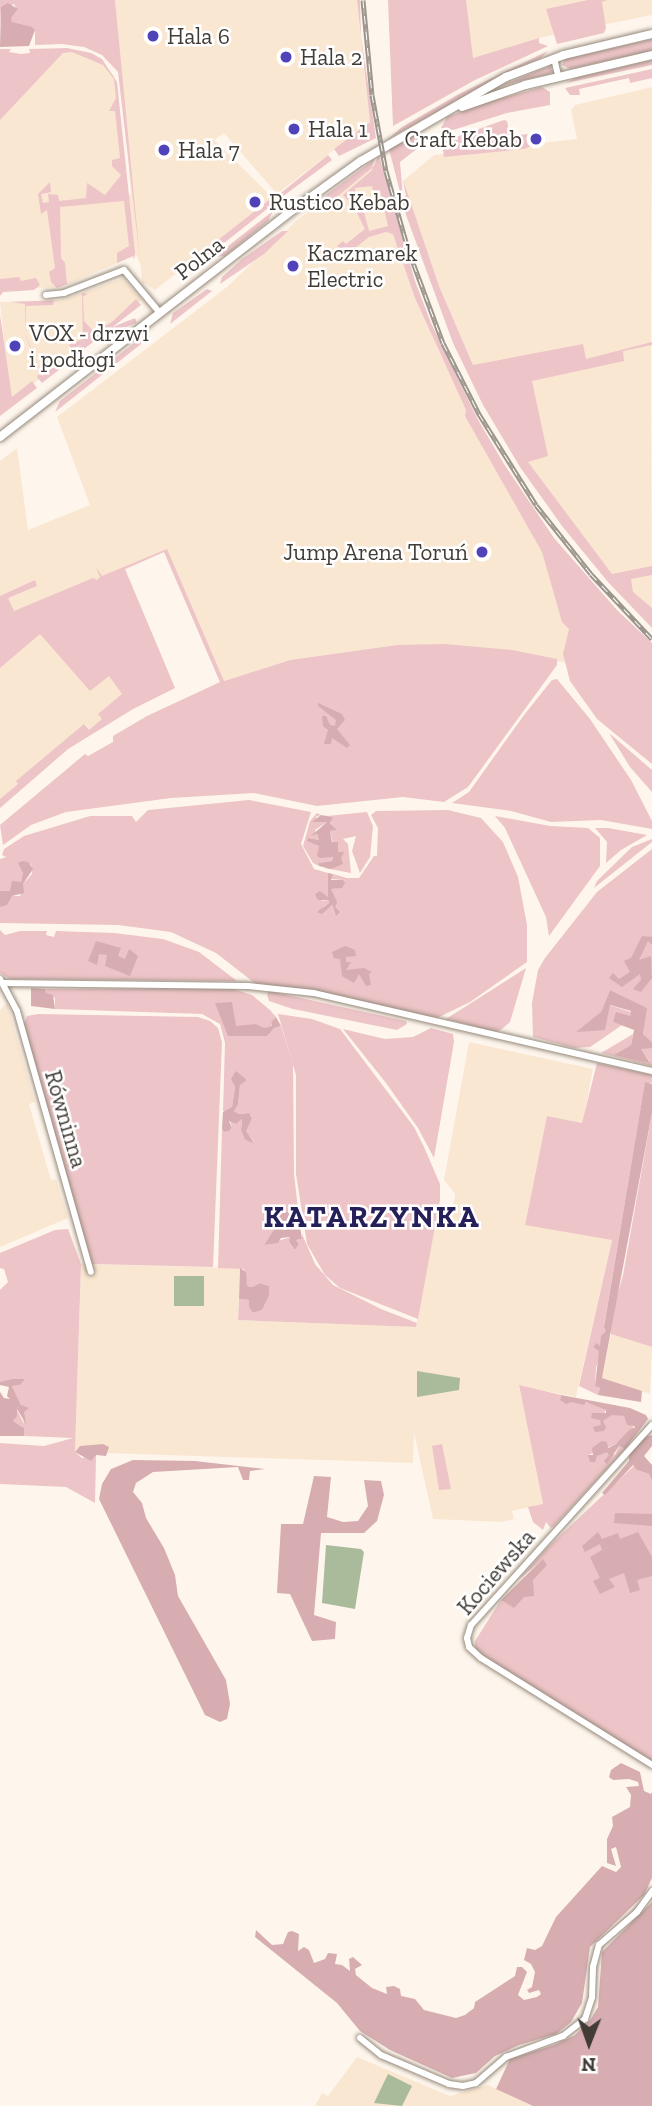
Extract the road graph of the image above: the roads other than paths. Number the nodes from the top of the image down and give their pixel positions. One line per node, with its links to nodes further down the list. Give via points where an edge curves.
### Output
1 (652, 34): 3 (street, Polna)
2 (652, 55): 4 (street, Polna)
3 (554, 58): 4 (street); 5 (street, Polna, via 506,77)
4 (558, 76): 5 (street, Polna)
5 (430, 119): 7 (street, Polna, via 342,174)
6 (46, 295): 7 (street, via 64,293 124,270)
7 (160, 313): 8 (street, Polna)
8 (0, 437)
9 (2, 981): 10 (street, via 248,986 314,993); 11 (street, Równinna, via 18,1011)
10 (652, 1071)
11 (91, 1272)
12 (652, 1425): 13 (street, Kociewska, via 471,1625 467,1638 469,1647 481,1658)
13 (652, 1765)
14 (652, 1891): 15 (street, via 637,1912 599,1945 593,1997 585,2018 563,2036 506,2057 476,2083 449,2084 381,2055)
15 (360, 2038)

